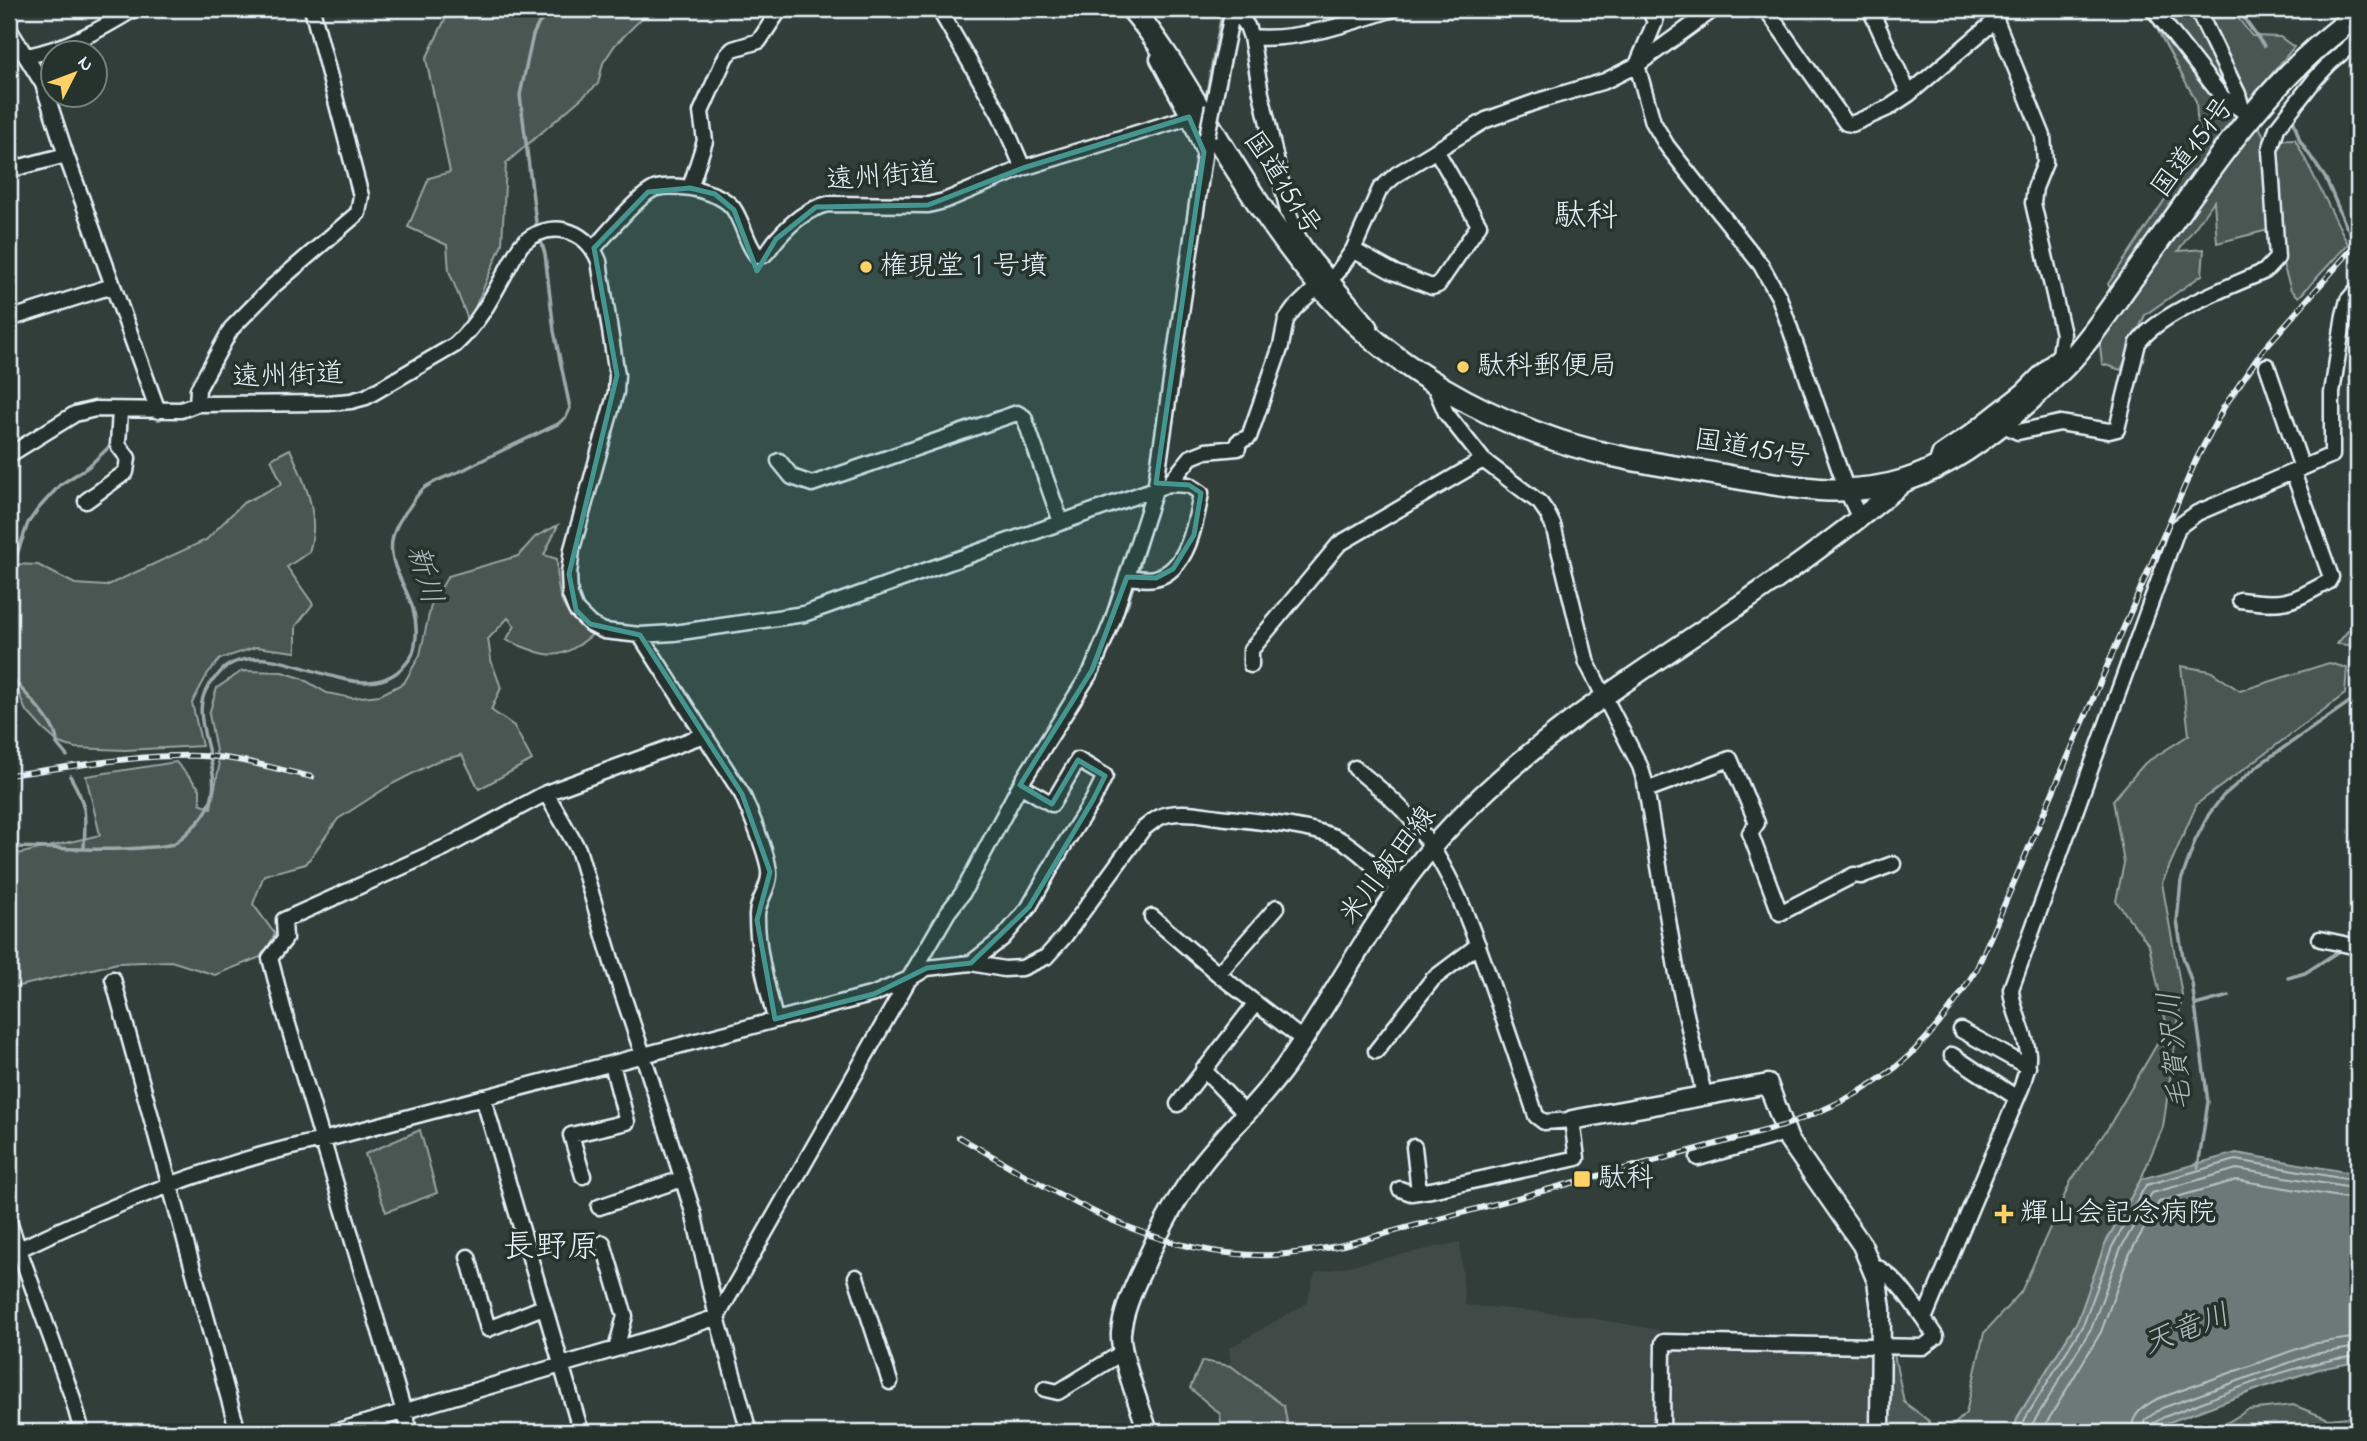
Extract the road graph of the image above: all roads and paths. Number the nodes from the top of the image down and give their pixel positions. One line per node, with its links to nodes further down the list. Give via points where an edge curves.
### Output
1 (134, 9): 20 (street, via 97,32)
2 (312, 9): 39 (street, via 360,197 358,213 231,329 198,389)
3 (780, 9): 30 (street, via 759,41 726,56 701,112 705,141)
4 (939, 9): 28 (street, via 1000,115)
5 (1132, 9): 19 (highway, 国道151号)
6 (1234, 9): 17 (street); 26 (street, bridge)
7 (1393, 9): 17 (street, via 1310,32)
8 (1649, 9): 21 (street, via 1655,22)
9 (1714, 9): 21 (street)
10 (1766, 9): 22 (street, via 1846,123 1888,108)
11 (1870, 9): 22 (street)
12 (2153, 9): 23 (street, via 2224,98)
13 (2197, 9): 23 (street)
14 (1993, 15): 22 (street); 46 (street, via 2043,136 2045,163 2033,203 2063,345 2060,354 2023,391 1940,453)
15 (2358, 15): 23 (highway, 国道151号, via 2312,51)
16 (9, 29): 20 (street)
17 (1251, 37): 33 (street, via 1288,212)
18 (2358, 39): 42 (street, via 2330,62 2274,133 2270,150 2277,258 2265,271 2161,320 2143,336 2117,429 2060,423 2018,432)
19 (1164, 52): 24 (street, via 1158,60); 33 (highway, 国道151号, via 1259,205 1299,262)
20 (27, 56): 27 (street, via 43,84)
21 (1637, 65): 25 (street, via 1605,81 1486,120); 51 (street, via 1653,122 1667,146 1761,265 1779,297)
22 (1909, 94)
23 (2245, 115): 42 (highway, 国道151号, via 2084,344)
24 (1189, 117): 26 (street); 28 (street, 遠州街道)
25 (1436, 150): 32 (street, via 1380,189); 32 (street, via 1479,225 1438,285 1432,287 1393,272)
26 (1204, 152): 50 (street)
27 (66, 155): 29 (street); 34 (street)
28 (1023, 167): 30 (street, 遠州街道, via 928,205 816,207 758,256 728,202)
29 (9, 170)
30 (690, 188): 31 (street, 遠州街道, via 648,192)
31 (594, 248): 39 (street, 遠州街道, via 581,236 558,228 530,236 467,335 366,397 328,403); 57 (street, via 602,274 616,392 572,549 570,595 576,610 590,624 604,631)
32 (1353, 250): 33 (street)
33 (1324, 284): 38 (highway, 国道151号, via 1372,337); 49 (street, via 1286,320 1249,437 1238,442 1238,448 1191,457)
34 (112, 286): 36 (street); 41 (street)
35 (2358, 292): 47 (street, via 2348,300 2344,315 2332,393 2332,455)
36 (9, 318)
37 (2267, 366): 47 (street)
38 (1433, 382): 44 (street, via 1446,413); 51 (highway, 国道151号, via 1519,426 1605,453 1797,488)
39 (197, 404): 41 (street, 遠州街道)
40 (120, 410): 41 (street, 遠州街道); 43 (street, 遠州街道, via 75,414); 52 (street, via 118,445 128,458 126,472)
41 (158, 411)
42 (2002, 424): 46 (highway, 国道151号)
43 (9, 455)
44 (1483, 460): 58 (street, via 1339,544 1251,650); 59 (street, via 1541,503 1547,513 1587,663)
45 (779, 461): 54 (street, via 792,477 812,484 1017,413 1024,417)
46 (1935, 468): 48 (highway, 国道151号)
47 (2298, 470): 56 (street, via 2331,577 2287,602); 85 (street, via 2197,513 2179,527 2011,989)
48 (1907, 480): 51 (highway, 国道151号); 53 (main road, 米川飯田線)
49 (1169, 484): 50 (street); 55 (street, via 1189,485 1201,493 1194,535 1173,569 1156,578)
50 (1155, 489): 54 (street); 55 (street)
51 (1847, 491): 53 (street)
52 (86, 501)
53 (1860, 519): 59 (main road, 米川飯田線)
54 (1061, 522): 57 (street, via 804,614)
55 (1127, 577): 62 (street, via 1092,670)
56 (2240, 600)
57 (640, 635): 60 (street)
58 (1251, 665)
59 (1604, 695): 63 (street, via 1640,766); 65 (main road, 米川飯田線, via 1496,783)
60 (704, 735): 64 (street); 78 (street, via 742,794 770,872 757,920)
61 (1355, 768): 65 (street, via 1403,810)
62 (1020, 785): 73 (street, via 1052,804 1078,760 1105,776 1029,907 1003,938); 76 (street, via 962,894)
63 (1646, 790): 66 (street, via 1730,759 1757,823 1750,833 1780,913 1854,875); 87 (street, via 1677,974)
64 (546, 793): 82 (street, via 578,849); 94 (street, via 446,847 285,919 285,939 270,958)
65 (1431, 847): 67 (main road, 米川飯田線); 71 (street, via 1451,879)
66 (1893, 864)
67 (1398, 888): 73 (street, via 1337,838 1249,821 1170,814 1143,829 1046,957 1022,968); 80 (main road, 米川飯田線)
68 (1277, 907): 74 (street)
69 (1152, 917): 74 (street)
70 (2320, 939): 72 (street)
71 (1478, 944): 81 (street, via 1433,979); 92 (street, via 1536,1116 1544,1122)
72 (2357, 947)
73 (971, 963): 76 (street, via 927,968)
74 (1218, 974): 77 (street)
75 (113, 979): 99 (street)
76 (909, 979): 78 (street, via 874,994); 110 (street)
77 (1255, 1004): 80 (street); 86 (street)
78 (775, 1019): 82 (street)
79 (1961, 1030): 85 (street)
80 (1302, 1039): 91 (main road, 米川飯田線)
81 (1376, 1051)
82 (643, 1055): 84 (street); 98 (street)
83 (1952, 1055): 89 (street)
84 (612, 1064): 88 (street); 97 (street, via 627,1122 571,1135)
85 (2028, 1067): 89 (street)
86 (1203, 1069): 90 (street); 91 (street)
87 (1704, 1096): 92 (main road); 93 (main road, via 1768,1084)
88 (483, 1097): 94 (street); 109 (street)
89 (2017, 1098): 111 (street)
90 (1178, 1104)
91 (1245, 1113): 114 (main road, 米川飯田線, via 1202,1164 1156,1239 1125,1314 1120,1335)
92 (1572, 1120): 101 (street, via 1577,1158)
93 (1785, 1133): 96 (street); 107 (main road)
94 (323, 1140): 99 (street, via 279,1149); 118 (street)
95 (1414, 1147): 101 (street)
96 (1698, 1158)
97 (583, 1176)
98 (682, 1179): 102 (street); 110 (street)
99 (171, 1186): 105 (street); 120 (street)
100 (1400, 1189): 101 (street)
101 (1419, 1192)
102 (599, 1207)
103 (9, 1222): 105 (street)
104 (603, 1243): 113 (street, via 625,1316)
105 (14, 1252): 119 (street)
106 (468, 1257): 109 (street, via 488,1329)
107 (1871, 1264): 111 (street, via 1893,1278); 112 (main road, via 1881,1309)
108 (856, 1277): 116 (street)
109 (543, 1307): 115 (street)
110 (718, 1317): 113 (street); 124 (street)
111 (1924, 1319): 112 (street, via 1936,1337 1923,1348)
112 (1880, 1348): 126 (street, via 1663,1342); 127 (main road)
113 (616, 1349): 115 (street)
114 (1124, 1352): 117 (street, via 1058,1392); 125 (main road, 米川飯田線)
115 (560, 1365): 118 (street); 123 (street)
116 (890, 1382)
117 (1045, 1389)
118 (404, 1412): 121 (street); 122 (street)
119 (82, 1432)
120 (238, 1432)
121 (334, 1432)
122 (410, 1432)
123 (581, 1432)
124 (749, 1432)
125 (1148, 1432)
126 (1662, 1432)
127 (1880, 1432)

